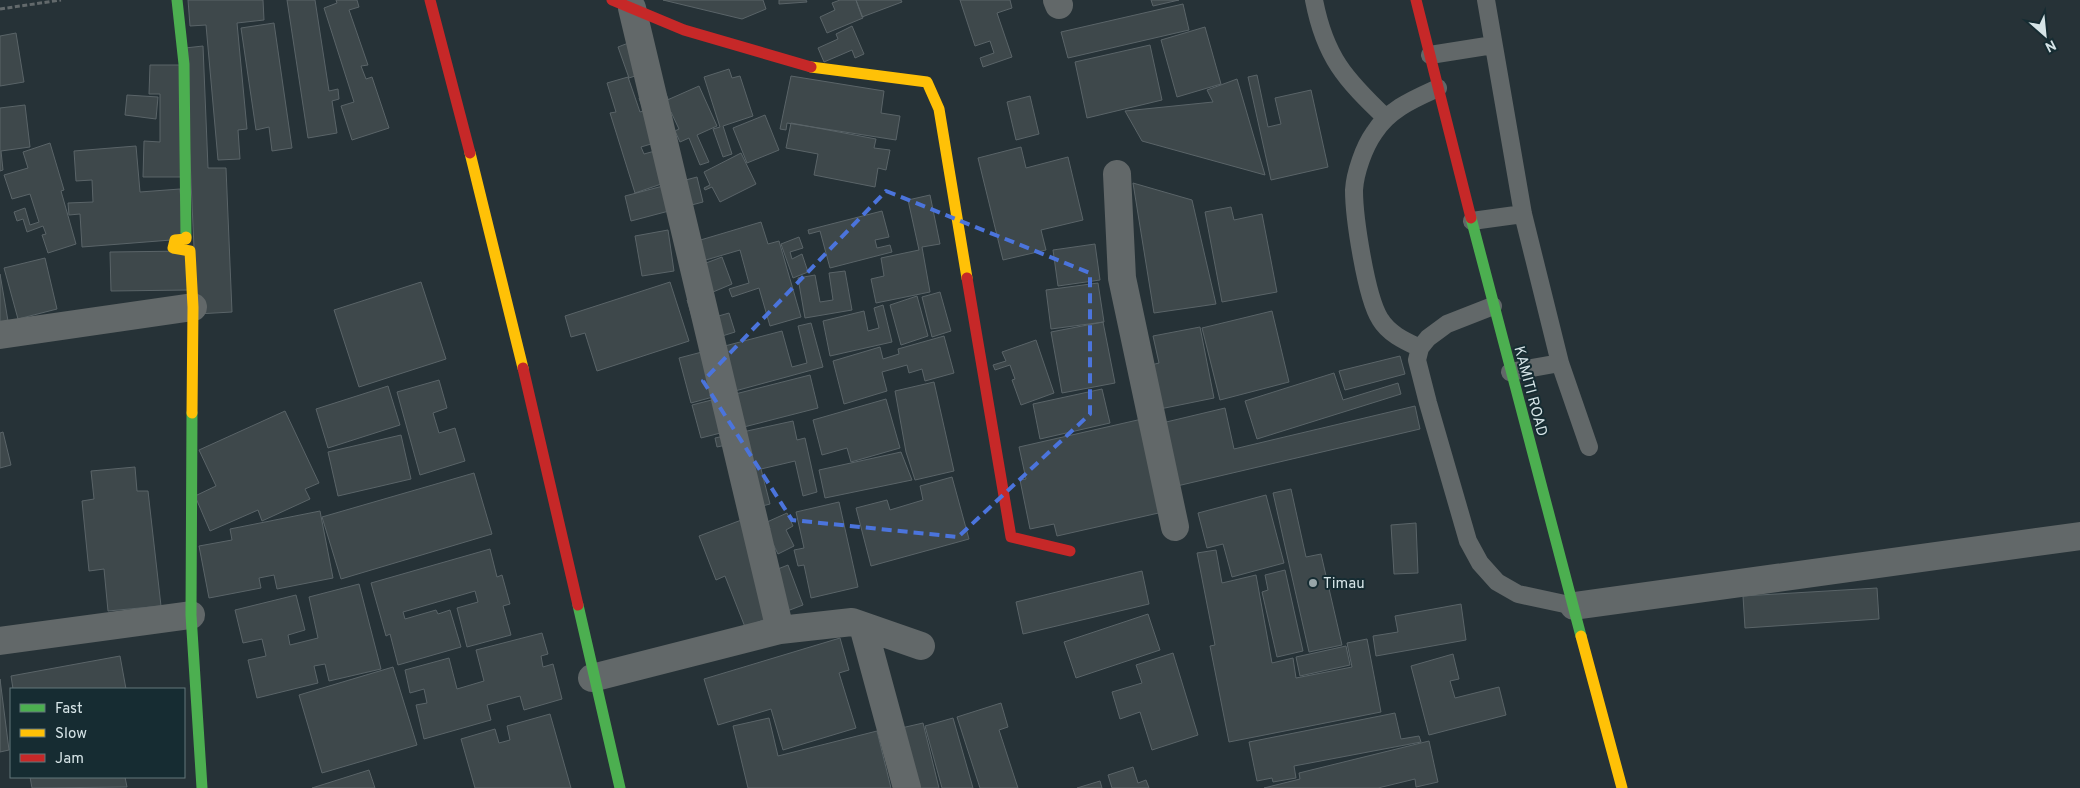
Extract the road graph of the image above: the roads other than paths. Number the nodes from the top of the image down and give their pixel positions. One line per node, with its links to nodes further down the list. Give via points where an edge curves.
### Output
1 (177, 0): 15 (street, via 184,64 188,207 186,239 176,240 173,248 190,251)
2 (430, 0): 30 (street, via 497,255 551,484)
3 (1314, 0): 10 (lane, via 1319,25 1336,64)
4 (1416, 0): 8 (street, KAMITI ROAD)
5 (1486, 0): 7 (lane)
6 (622, 4): 23 (street, via 684,30 814,68 927,82 939,109 1011,536); 27 (street)
7 (1493, 45): 8 (lane); 12 (lane)
8 (1430, 55): 9 (street, KAMITI ROAD)
9 (1438, 88): 10 (lane, via 1403,105); 13 (street, KAMITI ROAD)
10 (1386, 118): 17 (lane, via 1373,134 1363,158 1354,188 1356,210 1369,291 1380,319 1398,338)
11 (1117, 174): 21 (street, via 1122,278)
12 (1523, 214): 13 (lane); 18 (lane)
13 (1472, 221): 14 (street, KAMITI ROAD)
14 (1493, 306): 17 (lane, via 1447,324); 19 (street, KAMITI ROAD)
15 (194, 307): 16 (street); 25 (street)
16 (0, 335)
17 (1420, 348): 24 (lane, via 1417,360 1428,403 1468,541 1480,563 1497,582 1518,594)
18 (1560, 363): 19 (lane); 20 (lane)
19 (1510, 372): 24 (street, KAMITI ROAD)
20 (1588, 447)
21 (1175, 526)
22 (2080, 536): 24 (street)
23 (1070, 551)
24 (1574, 606): 34 (street, KAMITI ROAD)
25 (191, 615): 28 (street); 31 (street)
26 (863, 626): 27 (street, via 852,622); 29 (street); 33 (street)
27 (780, 630): 30 (street)
28 (0, 641)
29 (921, 646)
30 (592, 678): 32 (street)
31 (202, 788)
32 (620, 788)
33 (907, 788)
34 (1622, 788)

